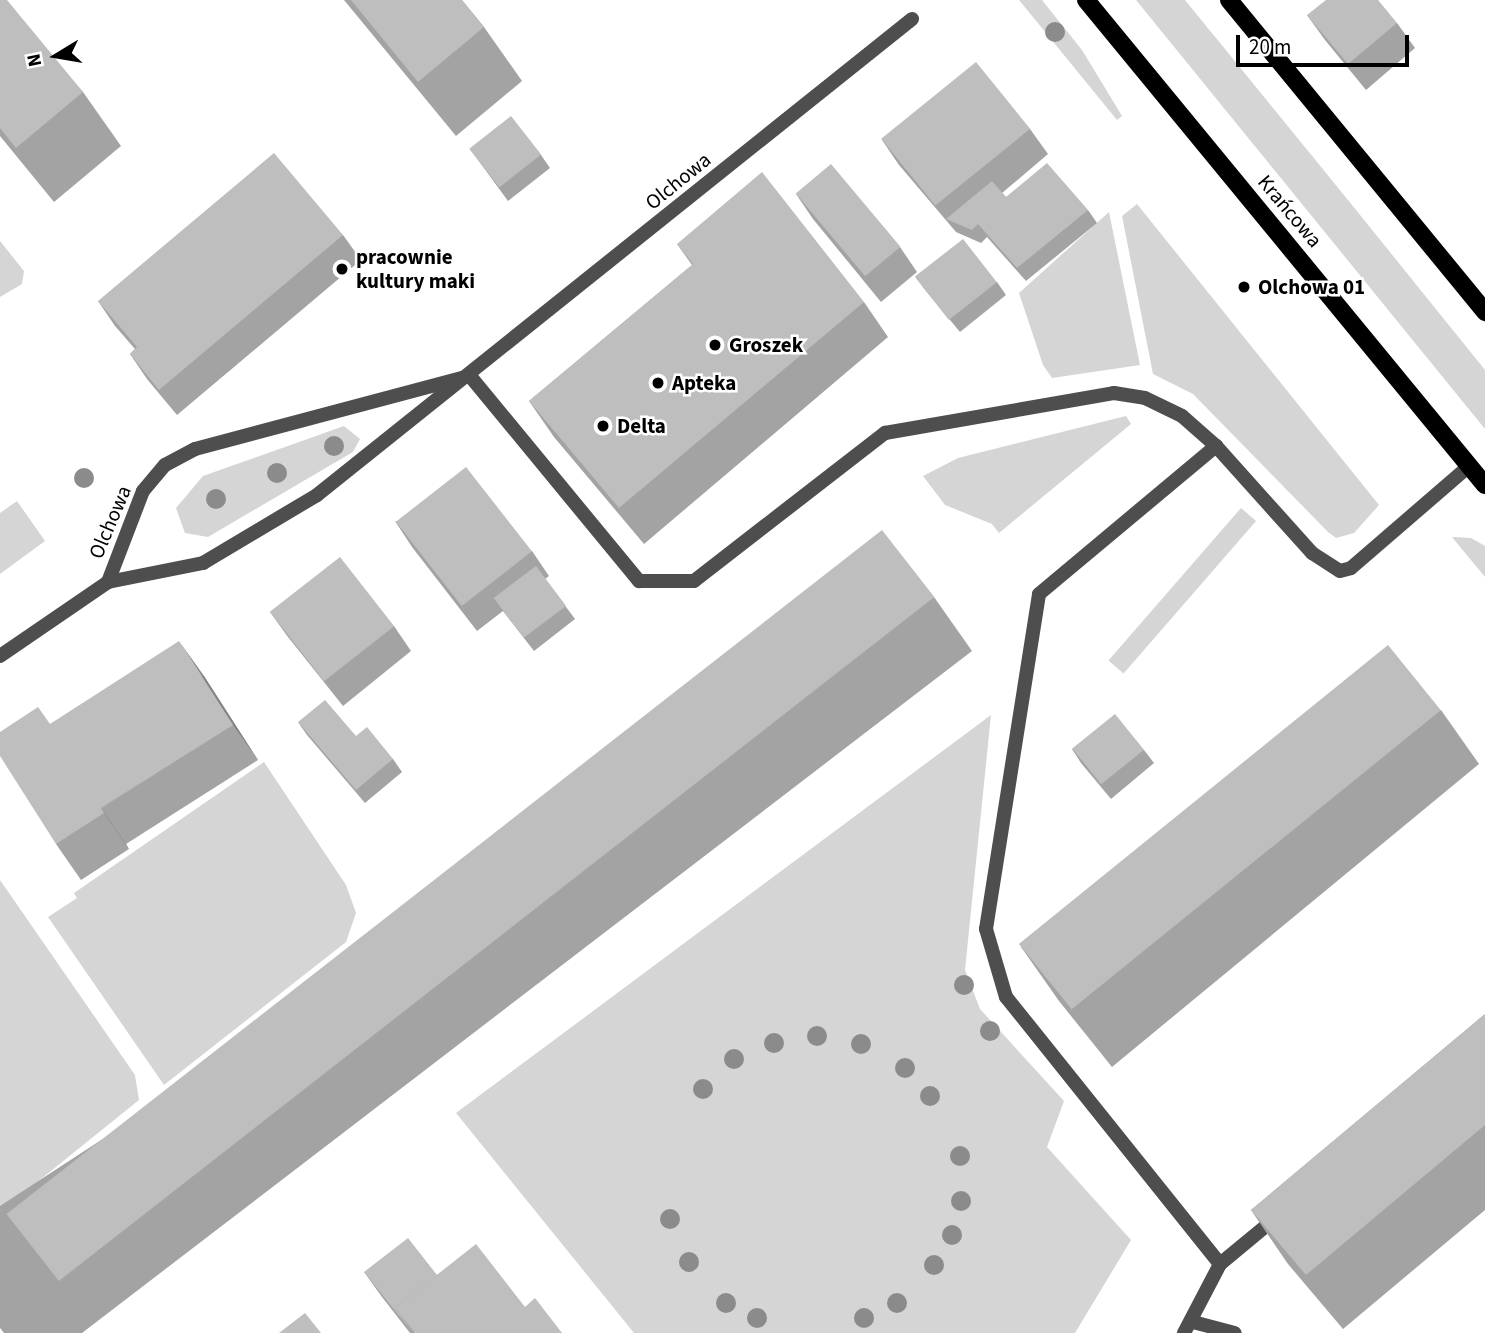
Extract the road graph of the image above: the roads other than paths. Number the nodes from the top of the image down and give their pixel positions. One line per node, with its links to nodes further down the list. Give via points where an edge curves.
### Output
1 (1086, 0): 7 (main road, Krańcowa)
2 (1230, 0): 4 (main road)
3 (912, 19): 5 (street, Olchowa)
4 (1485, 312)
5 (470, 376): 6 (street, via 639,581 694,581 885,433 1114,393 1145,398 1182,416); 9 (street, Olchowa, via 317,495 203,563); 9 (street, Olchowa, via 195,449 165,465 143,491)
6 (1216, 446): 7 (street, via 1312,553 1340,570 1351,568); 12 (street, via 1039,594 986,929 1006,997)
7 (1469, 466): 8 (main road, Krańcowa)
8 (1485, 485)
9 (108, 582): 10 (street, Olchowa)
10 (0, 656)
11 (1294, 1202): 12 (street)
12 (1220, 1264): 13 (street)
13 (1189, 1328): 14 (street)
14 (1235, 1333)

